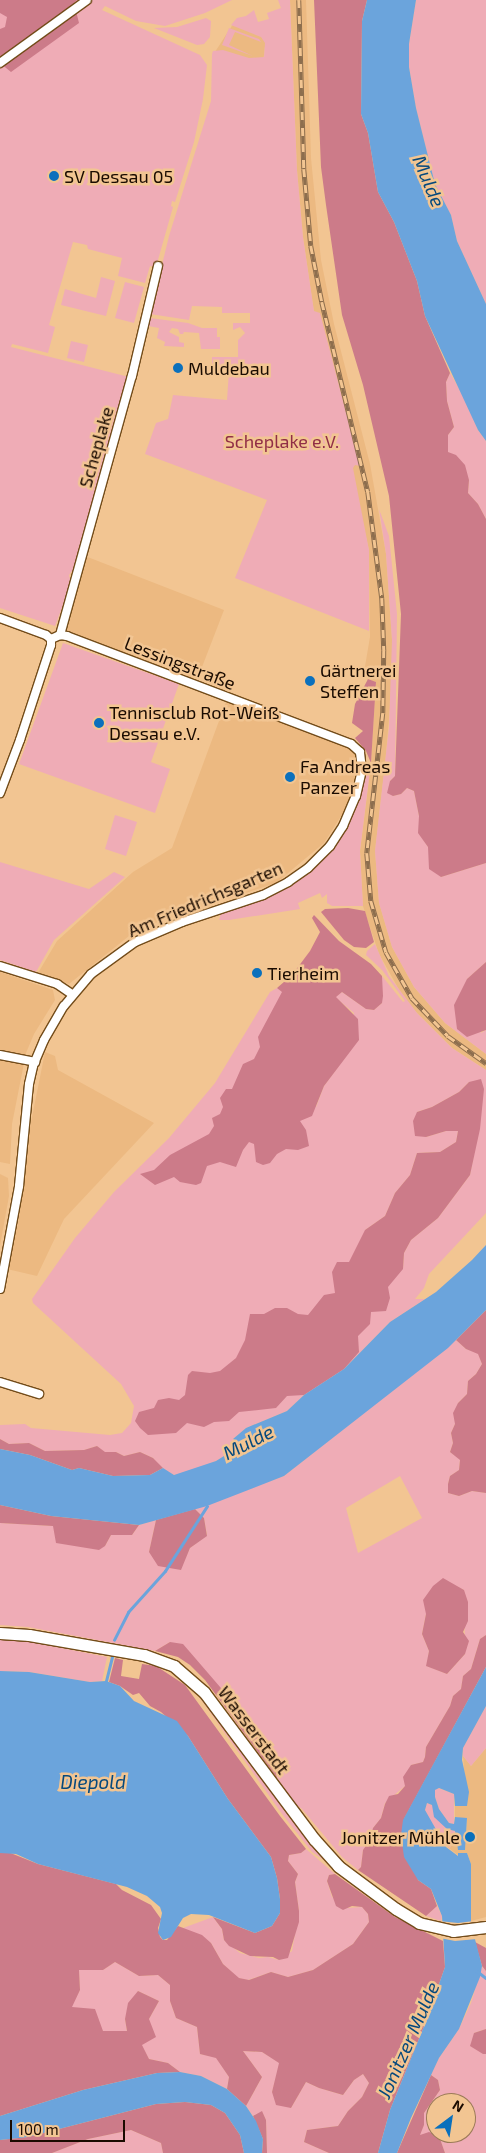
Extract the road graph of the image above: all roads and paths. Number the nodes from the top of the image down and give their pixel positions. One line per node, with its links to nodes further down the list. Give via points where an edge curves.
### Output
1 (87, 0): 2 (street)
2 (0, 63)
3 (158, 266): 5 (street, Scheplake, via 132,376)
4 (0, 618): 6 (street)
5 (60, 635): 6 (street); 7 (street, Lessingstraße)
6 (51, 639): 8 (street)
7 (351, 744): 10 (street, Am Friedrichsgarten, via 359,750 362,762 356,796 340,831 312,864 263,895 146,936 100,967)
8 (0, 793)
9 (0, 966): 10 (street, via 57,984)
10 (72, 994): 12 (street, Am Friedrichsgarten, via 50,1029)
11 (0, 1055): 12 (street)
12 (35, 1062): 13 (street, Am Friedrichsgarten, via 28,1093 19,1186)
13 (0, 1289)
14 (0, 1382): 15 (street)
15 (39, 1394)
16 (0, 1633): 17 (main road, Wasserstadt, via 144,1655 181,1671 213,1703 302,1824 338,1866 396,1910 419,1923 460,1931)
17 (484, 1928)

